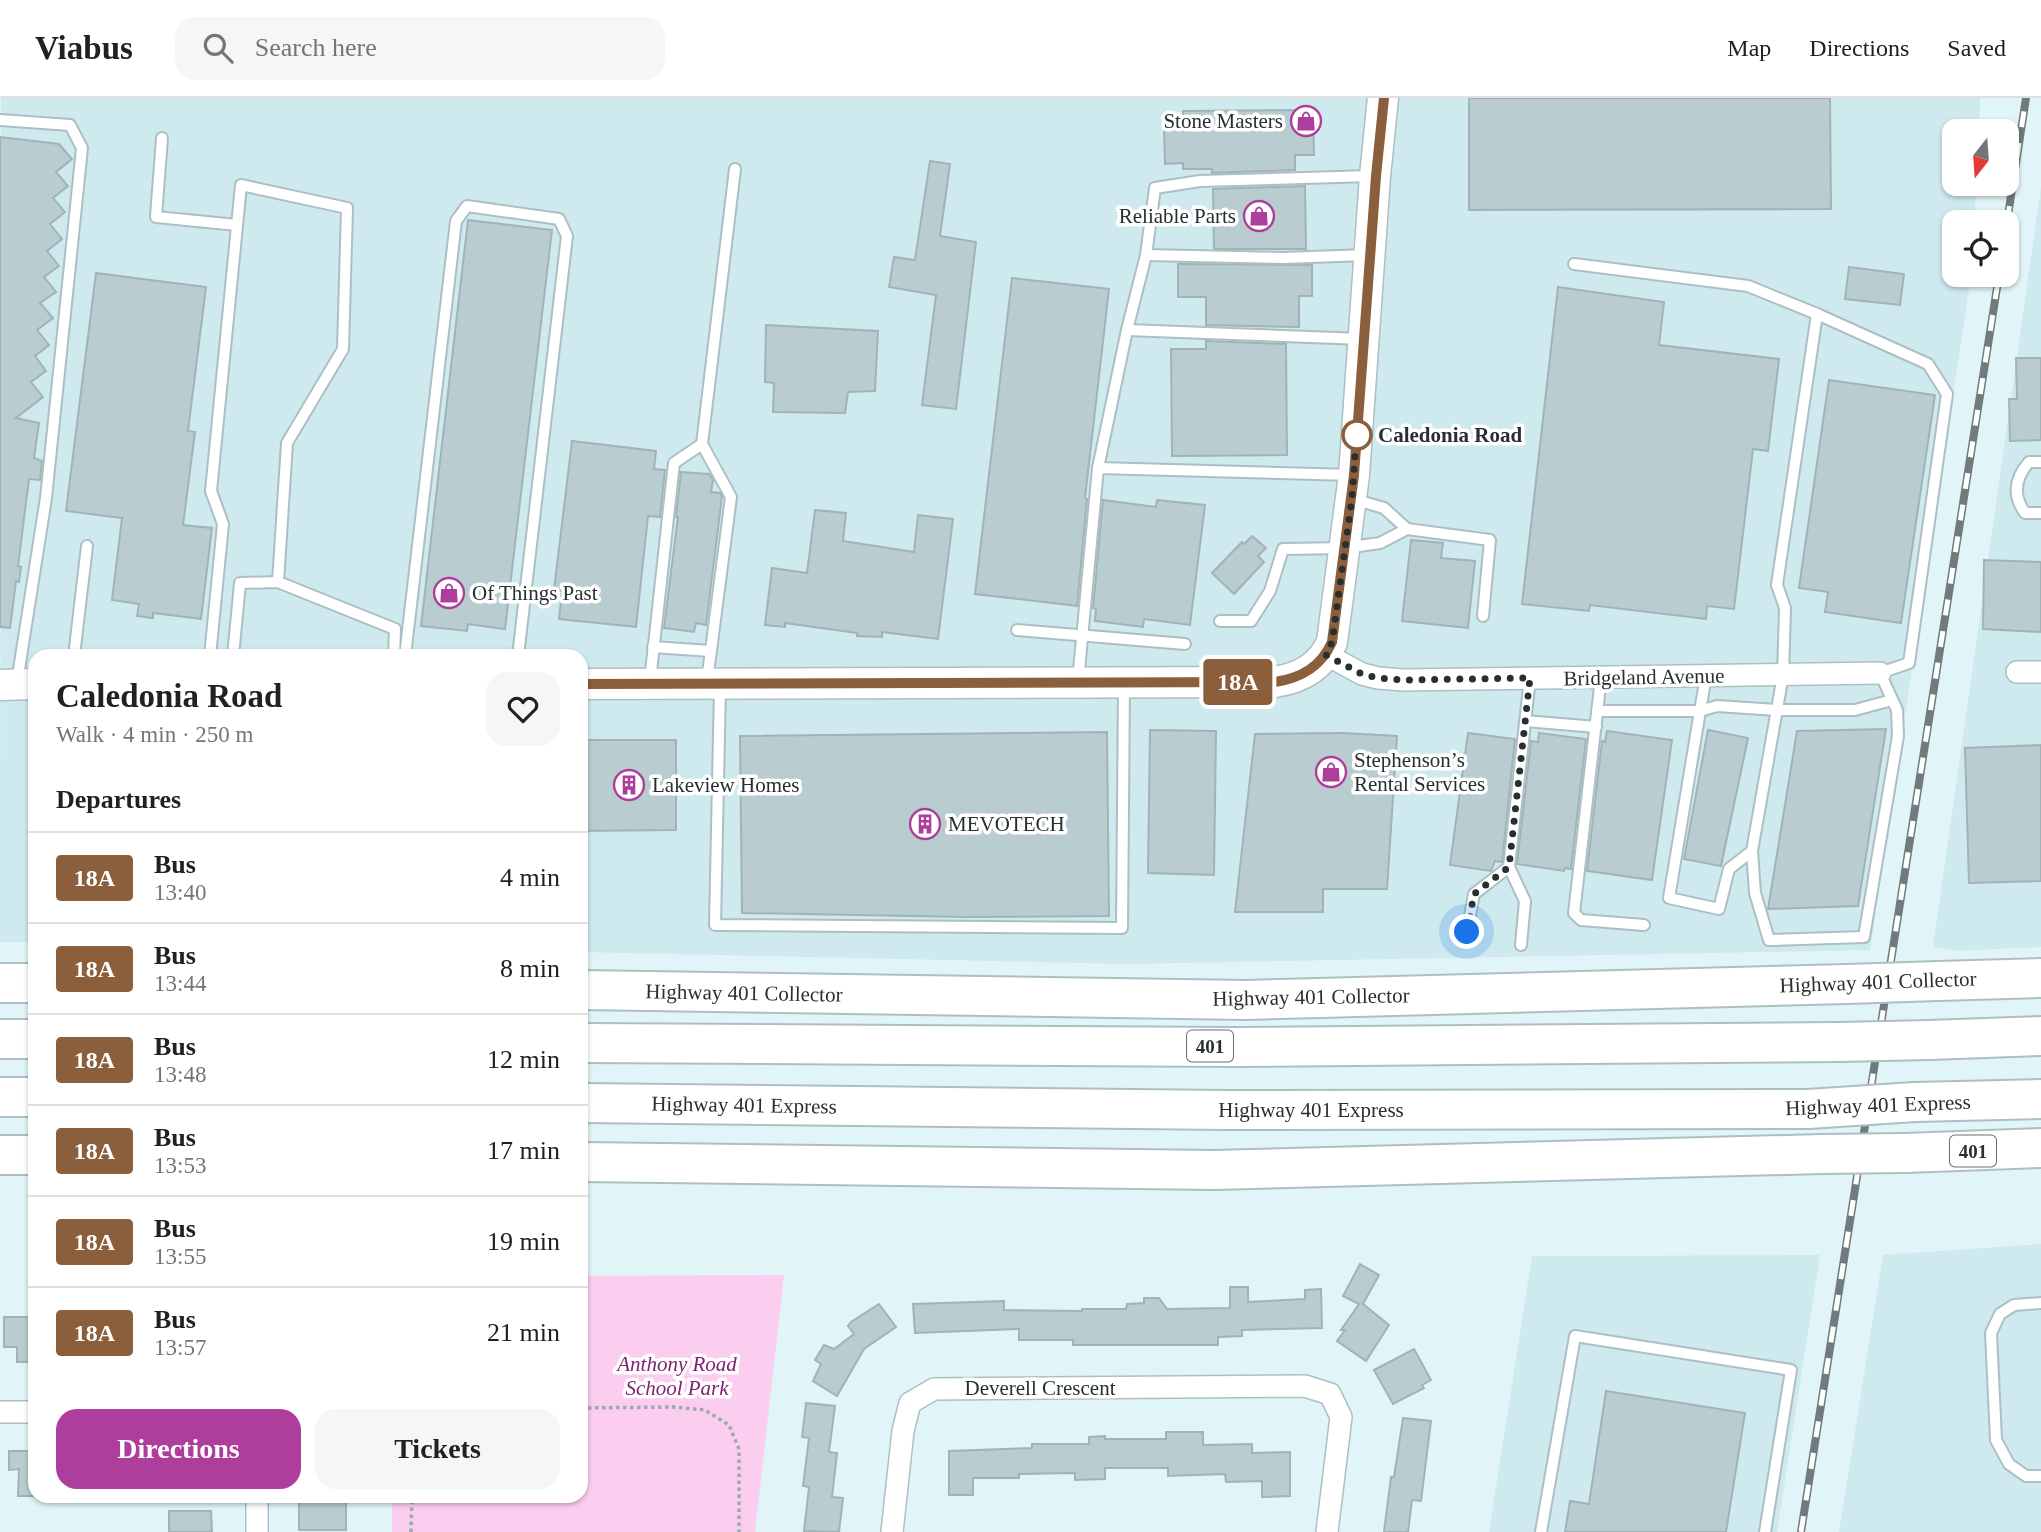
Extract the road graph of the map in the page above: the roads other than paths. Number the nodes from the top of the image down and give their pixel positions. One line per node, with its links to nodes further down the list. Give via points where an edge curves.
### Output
1 (1383, 98): 5 (street)
2 (0, 120): 45 (lane, via 70,125 82,148 46,498)
3 (162, 138): 6 (lane, via 156,217)
4 (735, 169): 13 (lane)
5 (1376, 176): 7 (lane, via 1200,181 1155,188); 8 (street)
6 (237, 225): 21 (lane, via 241,185 347,208 342,349 286,443); 29 (lane, via 211,491 223,524)
7 (1146, 255): 8 (lane); 11 (lane)
8 (1370, 255): 12 (street)
9 (1574, 264): 10 (lane, via 1748,286)
10 (1817, 314): 38 (lane, via 1928,364 1947,394 1909,663); 39 (lane, via 1777,585 1786,608)
11 (1127, 330): 12 (lane); 15 (lane)
12 (1364, 339): 16 (street)
13 (702, 444): 27 (lane, via 674,463); 34 (lane, via 730,497)
14 (2041, 462): 17 (lane, via 2029,462 2018,475 2017,502 2025,513)
15 (1098, 468): 16 (lane); 25 (lane)
16 (1353, 487): 18 (lane); 20 (street)
17 (2041, 513)
18 (1408, 529): 20 (lane, via 1380,543); 22 (lane, via 1490,540)
19 (87, 546): 28 (lane)
20 (1345, 548): 23 (lane, via 1283,549 1270,591 1251,621); 35 (street, via 1332,642)
21 (278, 582): 30 (lane, via 240,583); 31 (lane, via 395,629)
22 (1483, 616)
23 (1220, 621)
24 (1017, 630): 25 (lane)
25 (1083, 635): 26 (lane); 43 (lane)
26 (1185, 643)
27 (653, 647): 34 (lane); 47 (lane)
28 (75, 649)
29 (211, 649)
30 (234, 649)
31 (394, 649)
32 (406, 649): 33 (lane, via 456,221 467,206 559,219 567,236)
33 (519, 649)
34 (711, 651): 48 (lane)
35 (1326, 655): 42 (street, Bridgeland Avenue, via 1378,678); 44 (street, via 1311,670 1275,682)
36 (2017, 672): 37 (street)
37 (2041, 672)
38 (1880, 673): 39 (street, Bridgeland Avenue); 49 (lane)
39 (1783, 675): 40 (street, Bridgeland Avenue); 50 (lane)
40 (1706, 676): 41 (street, Bridgeland Avenue); 52 (lane)
41 (1601, 677): 42 (street, Bridgeland Avenue); 51 (lane)
42 (1530, 678): 53 (lane)
43 (1078, 682): 44 (street); 48 (street)
44 (1124, 682): 48 (lane, via 1122,928 715,925)
45 (17, 684)
46 (588, 684): 47 (street)
47 (649, 684): 48 (street)
48 (713, 684)
49 (1892, 700): 50 (lane, via 1855,710); 55 (lane, via 1898,736 1864,937 1769,940 1755,893)
50 (1777, 710): 52 (lane, via 1717,706); 55 (lane)
51 (1597, 711): 52 (lane); 54 (lane)
52 (1700, 711): 55 (lane, via 1670,898 1719,909 1730,869)
53 (1525, 721): 54 (lane); 56 (lane)
54 (1596, 727): 57 (lane, via 1574,913 1581,920)
55 (1752, 851)
56 (1509, 867): 58 (lane, via 1474,894); 59 (lane, via 1525,901)
57 (1644, 925)
58 (1467, 932)
59 (1521, 946)
60 (2041, 978): 63 (highway, Highway 401 Collector / 401, bridge, via 1246,1000)
61 (0, 983): 62 (highway)
62 (28, 983)
63 (588, 990)
64 (2041, 1036): 67 (highway, 401, bridge, via 1237,1047)
65 (0, 1039): 66 (highway)
66 (28, 1039)
67 (588, 1043)
68 (0, 1097): 69 (highway)
69 (28, 1097)
70 (2041, 1099): 71 (highway, Highway 401 Express, bridge, via 1808,1109 1226,1110)
71 (588, 1103)
72 (2041, 1149): 75 (highway, 401, bridge, via 1214,1170)
73 (0, 1155): 74 (highway)
74 (28, 1155)
75 (588, 1162)
76 (2041, 1303): 79 (lane, via 2014,1305 2000,1314 1991,1333 1996,1440 2009,1464 2026,1476)
77 (0, 1412): 78 (street)
78 (28, 1412)
79 (2041, 1476)
80 (257, 1503): 81 (street)
81 (257, 1532)
82 (892, 1532): 83 (street, Deverell Crescent, via 910,1404 934,1389 1305,1386 1330,1394 1341,1417)
83 (1327, 1532)
84 (1541, 1532): 85 (lane, via 1575,1336 1791,1370)
85 (1765, 1532)

